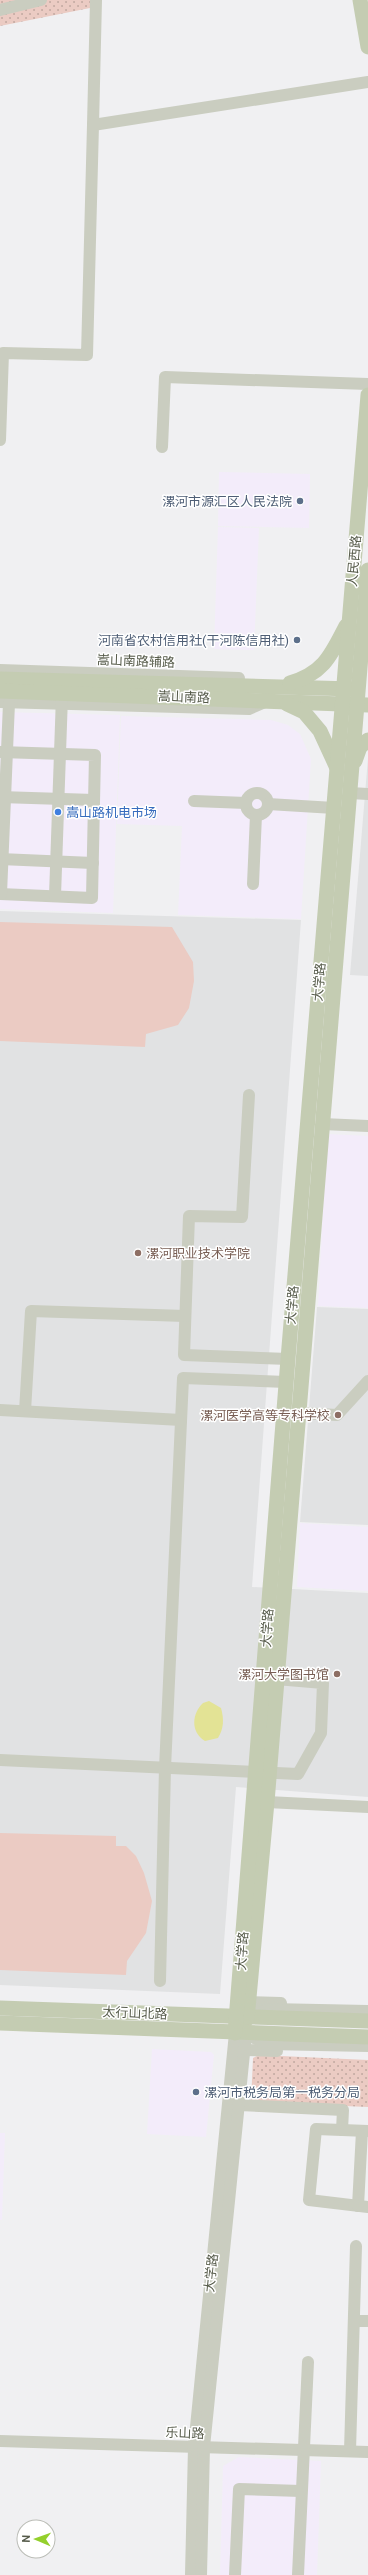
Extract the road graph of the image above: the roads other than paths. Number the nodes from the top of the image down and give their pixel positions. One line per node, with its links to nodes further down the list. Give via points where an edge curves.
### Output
1 (41, 0): 4 (street)
2 (96, 0): 7 (street)
3 (360, 0): 5 (main road)
4 (0, 10)
5 (368, 46)
6 (368, 82): 7 (street)
7 (93, 125): 10 (street, via 87,355 4,353)
8 (368, 384): 12 (street, via 165,377)
9 (368, 395): 14 (main road, 人民西路)
10 (1, 402): 11 (street)
11 (0, 440)
12 (162, 447)
13 (368, 570): 14 (main road, 人民西路)
14 (357, 622): 15 (main road); 18 (main road, 人民西路); 19 (main road, via 328,661 308,678)
15 (368, 650)
16 (0, 670): 19 (street, 嵩山南路辅路, via 250,679)
17 (0, 679): 19 (main road, 嵩山南路)
18 (356, 689): 19 (main road, 嵩山南路); 22 (main road, 人民西路); 23 (main road, 人民西路)
19 (275, 693): 21 (main road, 嵩山南路); 22 (main road, 嵩山南路); 27 (main road, via 304,712)
20 (3, 699): 21 (main road, 嵩山南路); 25 (street)
21 (62, 699): 26 (street)
22 (342, 704): 23 (main road, 嵩山南路); 27 (main road, 大学路)
23 (363, 705): 27 (main road, 大学路)
24 (368, 740): 27 (main road)
25 (4, 752): 26 (street); 30 (street)
26 (60, 754): 31 (street); 32 (street, via 96,755)
27 (344, 770): 28 (main road, 大学路); 36 (main road, 大学路)
28 (350, 793): 29 (street); 44 (main road, 大学路)
29 (368, 794)
30 (3, 798): 31 (street); 38 (street)
31 (59, 799): 32 (street); 39 (street)
32 (94, 800): 40 (street)
33 (194, 800): 34 (street)
34 (246, 803): 35 (street, via 249,796 259,792 266,796); 37 (street, via 248,810)
35 (268, 804): 36 (street); 37 (street, via 264,813)
36 (334, 808): 44 (main road, 大学路)
37 (256, 815): 41 (street)
38 (1, 859): 39 (street); 42 (street)
39 (57, 861): 40 (street); 43 (street)
40 (93, 863): 43 (street, via 92,898)
41 (253, 884)
42 (1, 894): 43 (street)
43 (55, 896)
44 (331, 928): 46 (main road, 大学路); 50 (main road, 大学路)
45 (248, 1095): 48 (street, via 242,1217 189,1216)
46 (322, 1124): 47 (street); 56 (main road, 大学路)
47 (368, 1126)
48 (185, 1316): 49 (street); 55 (street, via 31,1311)
49 (184, 1355): 50 (street); 51 (street)
50 (288, 1359): 53 (main road, 大学路)
51 (183, 1378): 53 (street); 57 (street)
52 (368, 1381): 56 (street, via 337,1415)
53 (286, 1382): 69 (main road, 大学路)
54 (0, 1410): 55 (street)
55 (25, 1411): 57 (street)
56 (300, 1413): 58 (main road, 大学路)
57 (182, 1420): 60 (street)
58 (276, 1679): 60 (street, via 323,1683 321,1733 298,1774); 61 (main road, 大学路)
59 (0, 1760): 60 (street)
60 (165, 1768): 63 (street)
61 (267, 1802): 62 (street); 64 (main road, 大学路)
62 (368, 1806)
63 (160, 1981)
64 (249, 2002): 65 (street); 69 (main road, 大学路)
65 (368, 2005)
66 (0, 2008): 69 (main road, 太行山北路)
67 (368, 2011): 68 (street)
68 (270, 2014): 69 (main road, 太行山北路); 70 (main road, 太行山北路)
69 (242, 2017): 72 (main road, 大学路)
70 (368, 2021)
71 (0, 2023): 72 (main road, 太行山北路)
72 (241, 2033): 74 (main road, 太行山北路); 76 (street, 大学路); 87 (street, 大学路)
73 (368, 2037): 74 (main road, 太行山北路)
74 (267, 2039): 75 (street)
75 (368, 2046)
76 (244, 2050): 77 (street); 78 (street, 大学路)
77 (368, 2055)
78 (239, 2105): 79 (street, via 343,2110); 87 (street, 大学路)
79 (342, 2130): 80 (street); 81 (street, via 316,2129 309,2200)
80 (365, 2131): 81 (street)
81 (363, 2206)
82 (356, 2246): 83 (street)
83 (354, 2321): 84 (street); 89 (street)
84 (368, 2321)
85 (308, 2362): 88 (street)
86 (0, 2441): 87 (street, 乐山路)
87 (199, 2447): 88 (street, 乐山路); 92 (street, 大学路); 93 (street, 大学路)
88 (303, 2449): 89 (street, 乐山路); 91 (street)
89 (350, 2451): 90 (street, 乐山路)
90 (368, 2452)
91 (302, 2491): 94 (street, via 239,2489); 95 (street)
92 (191, 2575)
93 (201, 2575)
94 (235, 2575)
95 (298, 2575)

